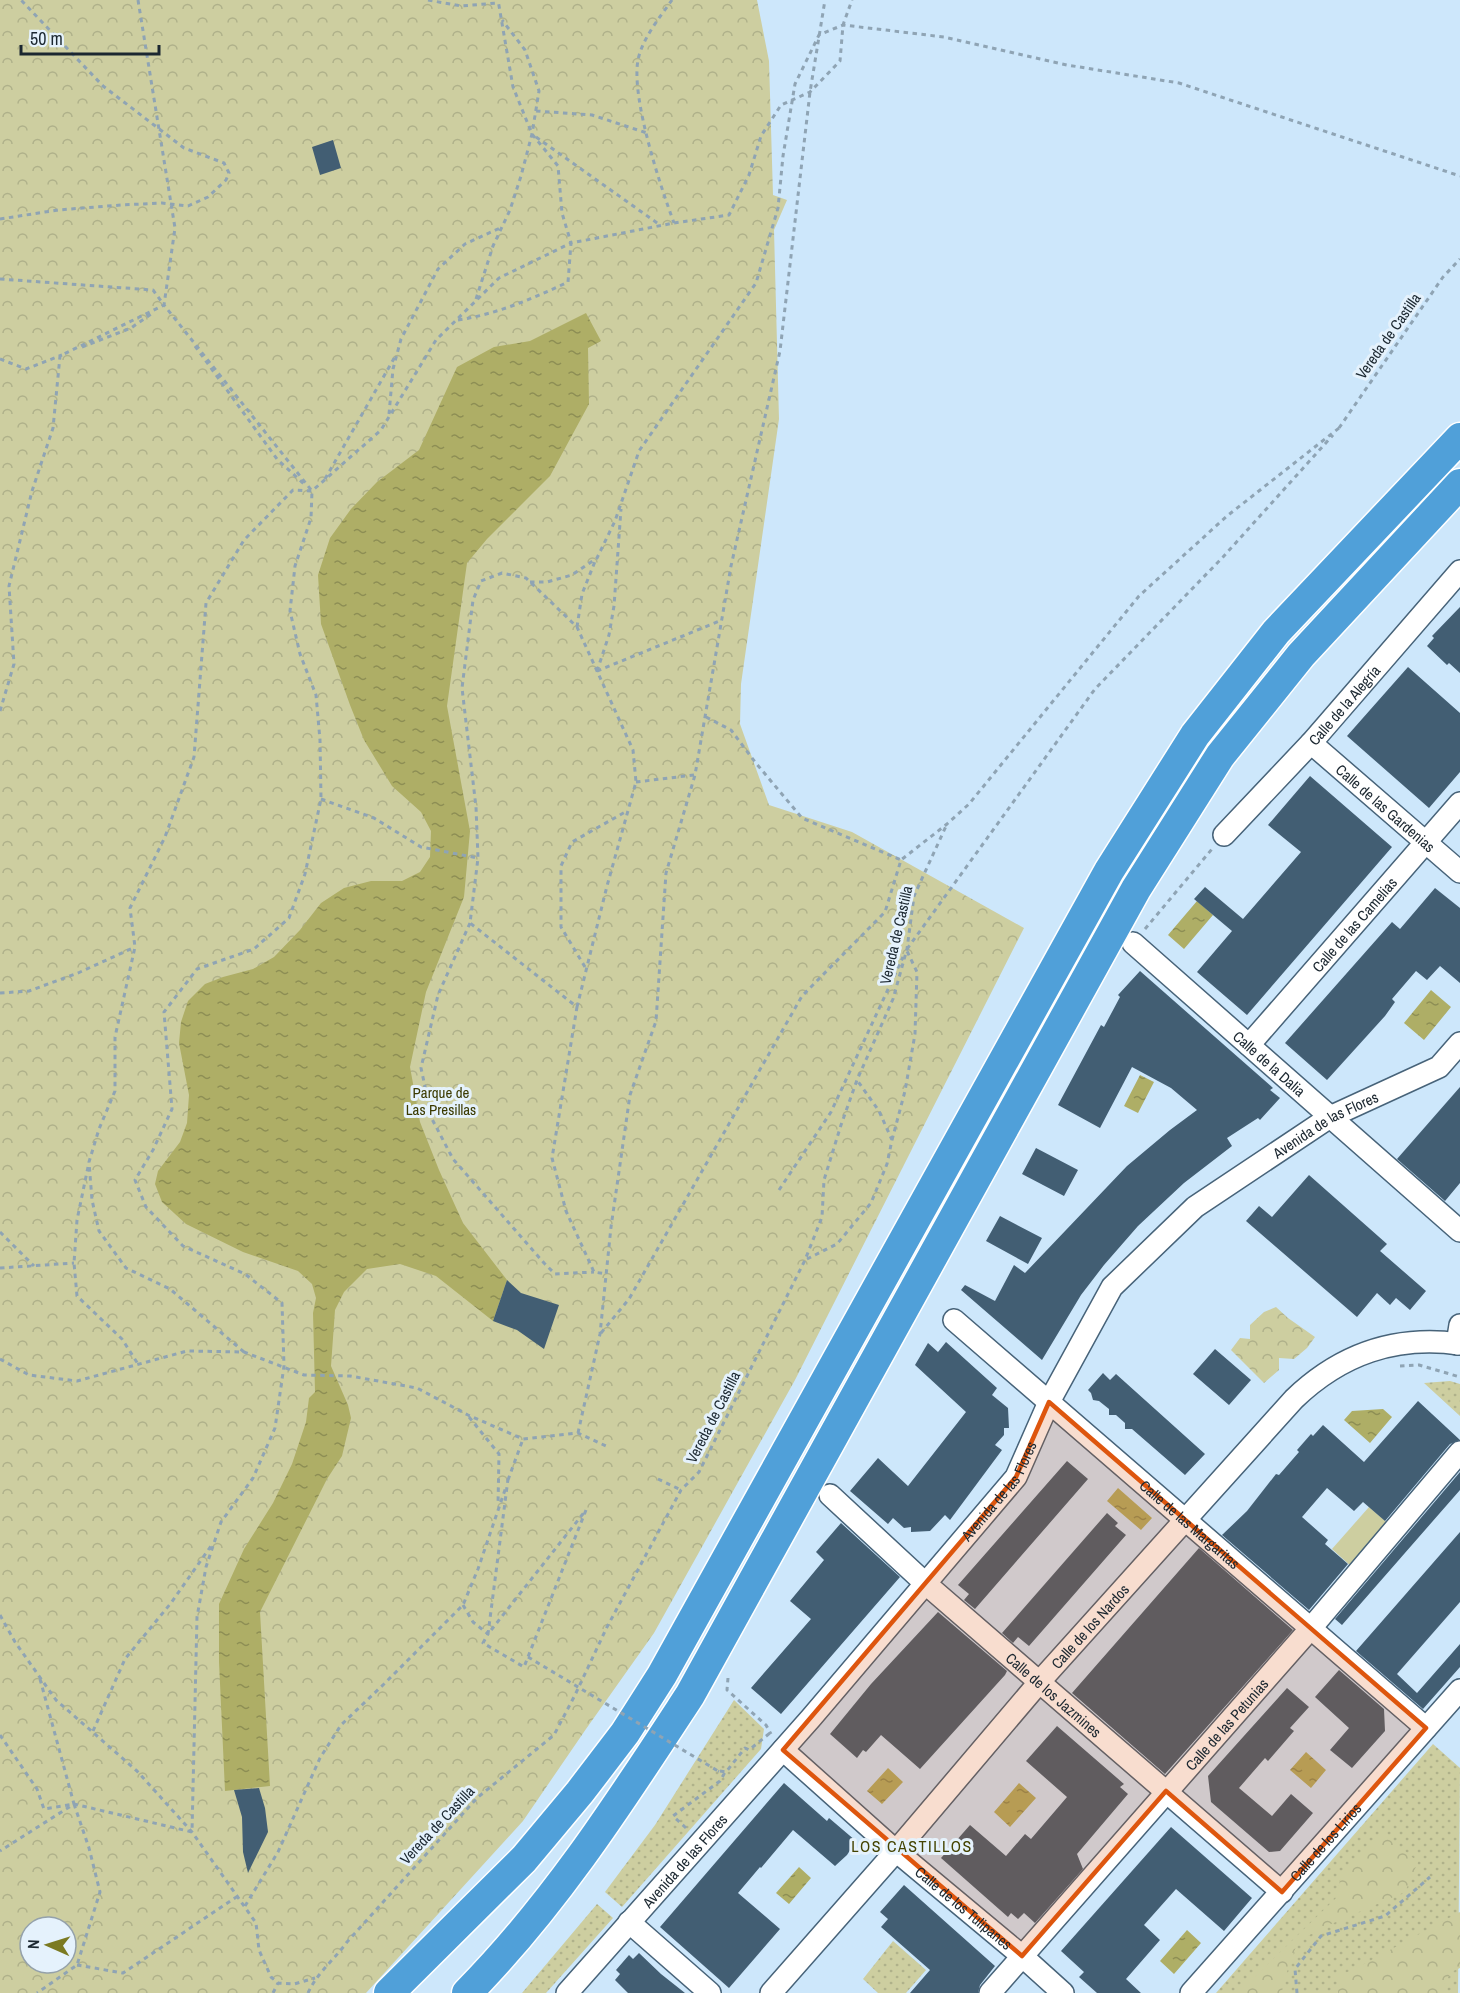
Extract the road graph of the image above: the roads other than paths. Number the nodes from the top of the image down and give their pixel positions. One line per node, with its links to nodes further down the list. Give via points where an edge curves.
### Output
1 (1460, 438): 31 (highway, via 1276,632 1195,735 1109,871 662,1675 625,1733 524,1859)
2 (1460, 484): 32 (highway, via 1301,655 1220,756 1136,889 690,1695 566,1878)
3 (1460, 571): 4 (street, Calle de la Alegría)
4 (1311, 743): 6 (street, Calle de la Alegría); 7 (street, Calle de las Gardenias)
5 (1460, 803): 7 (street, Calle de las Camelias)
6 (1224, 835)
7 (1426, 842): 8 (street, Calle de las Gardenias); 11 (street, Calle de las Camelias)
8 (1460, 872)
9 (1133, 943): 11 (street, Calle de la Dalia)
10 (1460, 1042): 12 (street, Avenida de las Flores, via 1439,1066)
11 (1249, 1044): 12 (street, Calle de la Dalia)
12 (1330, 1117): 13 (street, Calle de la Dalia); 16 (street, Avenida de las Flores, via 1195,1207 1112,1287)
13 (1460, 1231)
14 (954, 1320): 16 (street, Calle de las Margaritas)
15 (1459, 1340): 19 (street, Calle de los Nardos, via 1388,1346 1333,1367 1294,1399)
16 (1049, 1402): 19 (street, Calle de las Margaritas); 20 (street, Avenida de las Flores, via 1016,1477)
17 (1460, 1452): 21 (street, Calle de las Petunias)
18 (830, 1495): 20 (street, Calle de los Jazmines)
19 (1185, 1521): 21 (street, Calle de las Margaritas); 22 (street, Calle de los Nardos)
20 (926, 1584): 22 (street, Calle de los Jazmines); 25 (street, Avenida de las Flores)
21 (1311, 1628): 24 (street, Calle de las Margaritas); 26 (street, Calle de las Petunias)
22 (1040, 1681): 26 (street, Calle de los Jazmines); 27 (street, Calle de los Nardos)
23 (1460, 1690): 24 (street, Calle de los Lirios)
24 (1426, 1728): 28 (street, Calle de los Lirios)
25 (783, 1750): 27 (street, Calle de los Tulipanes); 29 (street, Avenida de las Flores)
26 (1166, 1791): 28 (street, Calle de los Jazmines); 30 (street, Calle de las Petunias)
27 (896, 1851): 30 (street, Calle de los Tulipanes); 35 (street, Calle de los Nardos)
28 (1282, 1892): 38 (street, Calle de los Lirios)
29 (629, 1922): 33 (street, Avenida de las Flores); 34 (street)
30 (1022, 1956): 36 (street, Calle de las Petunias); 37 (street, Calle de los Tulipanes)
31 (389, 1993)
32 (467, 1993)
33 (567, 1993)
34 (710, 1993)
35 (771, 1993)
36 (990, 1993)
37 (1063, 1993)
38 (1191, 1993)

